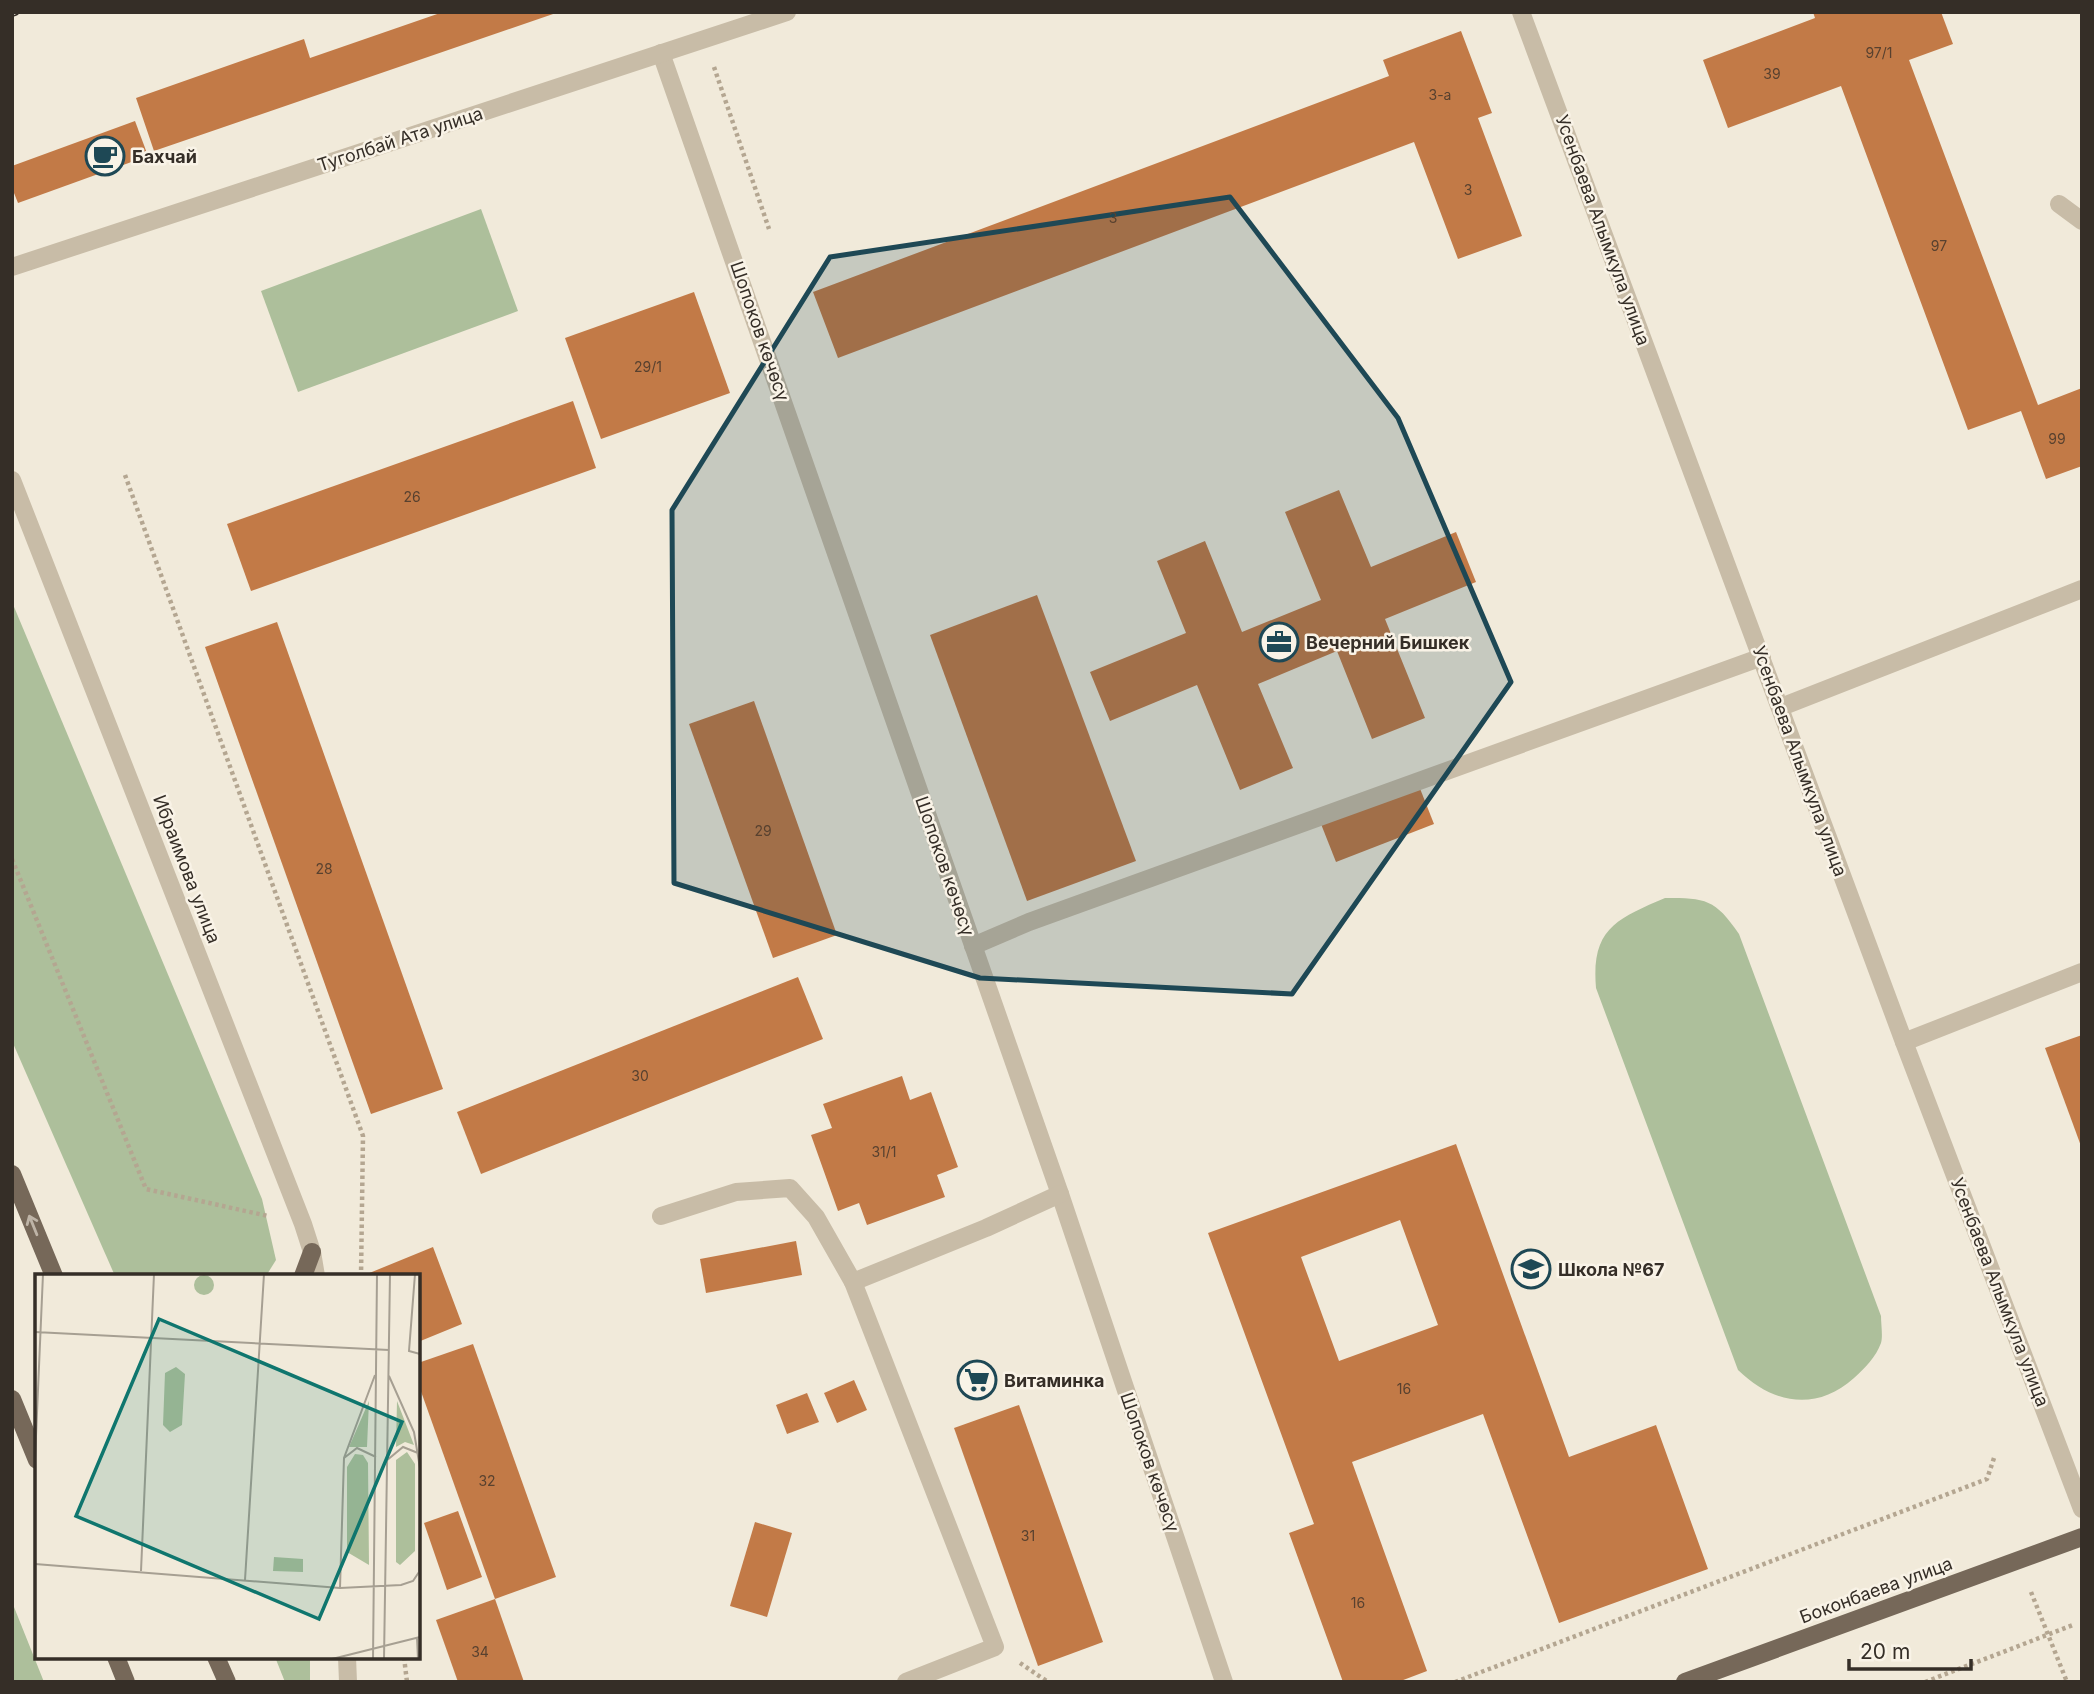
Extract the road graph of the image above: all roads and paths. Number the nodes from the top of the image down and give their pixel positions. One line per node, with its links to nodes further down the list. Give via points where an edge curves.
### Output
1 (787, 12): 3 (street, Туголбай Ата улица)
2 (1521, 12): 12 (street, Усенбаева Алымкула улица)
3 (704, 39): 4 (street, Туголбай Ата улица); 7 (path)
4 (661, 53): 8 (street, Туголбай Ата улица); 15 (street, Шопоков көчөсү)
5 (2059, 204): 6 (street)
6 (2082, 221)
7 (769, 229)
8 (12, 267)
9 (125, 475): 26 (path, via 363,1136)
10 (12, 480): 21 (street, Ибраимова улица)
11 (2082, 589): 13 (street)
12 (1762, 657): 13 (street, Усенбаева Алымкула улица); 15 (street)
13 (1781, 707): 17 (street, Усенбаева Алымкула улица)
14 (12, 859): 21 (path, via 146,1189)
15 (973, 946): 19 (street, Шопоков көчөсү)
16 (2082, 972): 17 (street)
17 (1904, 1042): 31 (street, Усенбаева Алымкула улица)
18 (12, 1174): 23 (main road, one-way to 18)
19 (1060, 1194): 27 (street); 45 (street, Шопоков көчөсү)
20 (662, 1216): 27 (street, via 736,1192 790,1188 816,1217)
21 (303, 1224): 22 (street, Ибраимова улица)
22 (312, 1252): 24 (main road); 25 (street, Ибраимова улица)
23 (53, 1274)
24 (304, 1274)
25 (316, 1274)
26 (361, 1274)
27 (853, 1282): 44 (street, via 995,1647)
28 (12, 1399): 29 (main road)
29 (35, 1455)
30 (1994, 1458): 46 (path, via 1987,1479)
31 (2082, 1509)
32 (2082, 1537): 47 (main road, Боконбаева улица)
33 (2031, 1592): 35 (path)
34 (2073, 1625): 35 (path)
35 (2048, 1635): 48 (path); 49 (path)
36 (117, 1659): 40 (main road)
37 (217, 1659): 41 (main road)
38 (347, 1659): 42 (street)
39 (404, 1659): 43 (path)
40 (126, 1682)
41 (227, 1682)
42 (348, 1682)
43 (407, 1682)
44 (906, 1682)
45 (1224, 1682)
46 (1455, 1682)
47 (1685, 1682)
48 (1925, 1682)
49 (2067, 1682)

